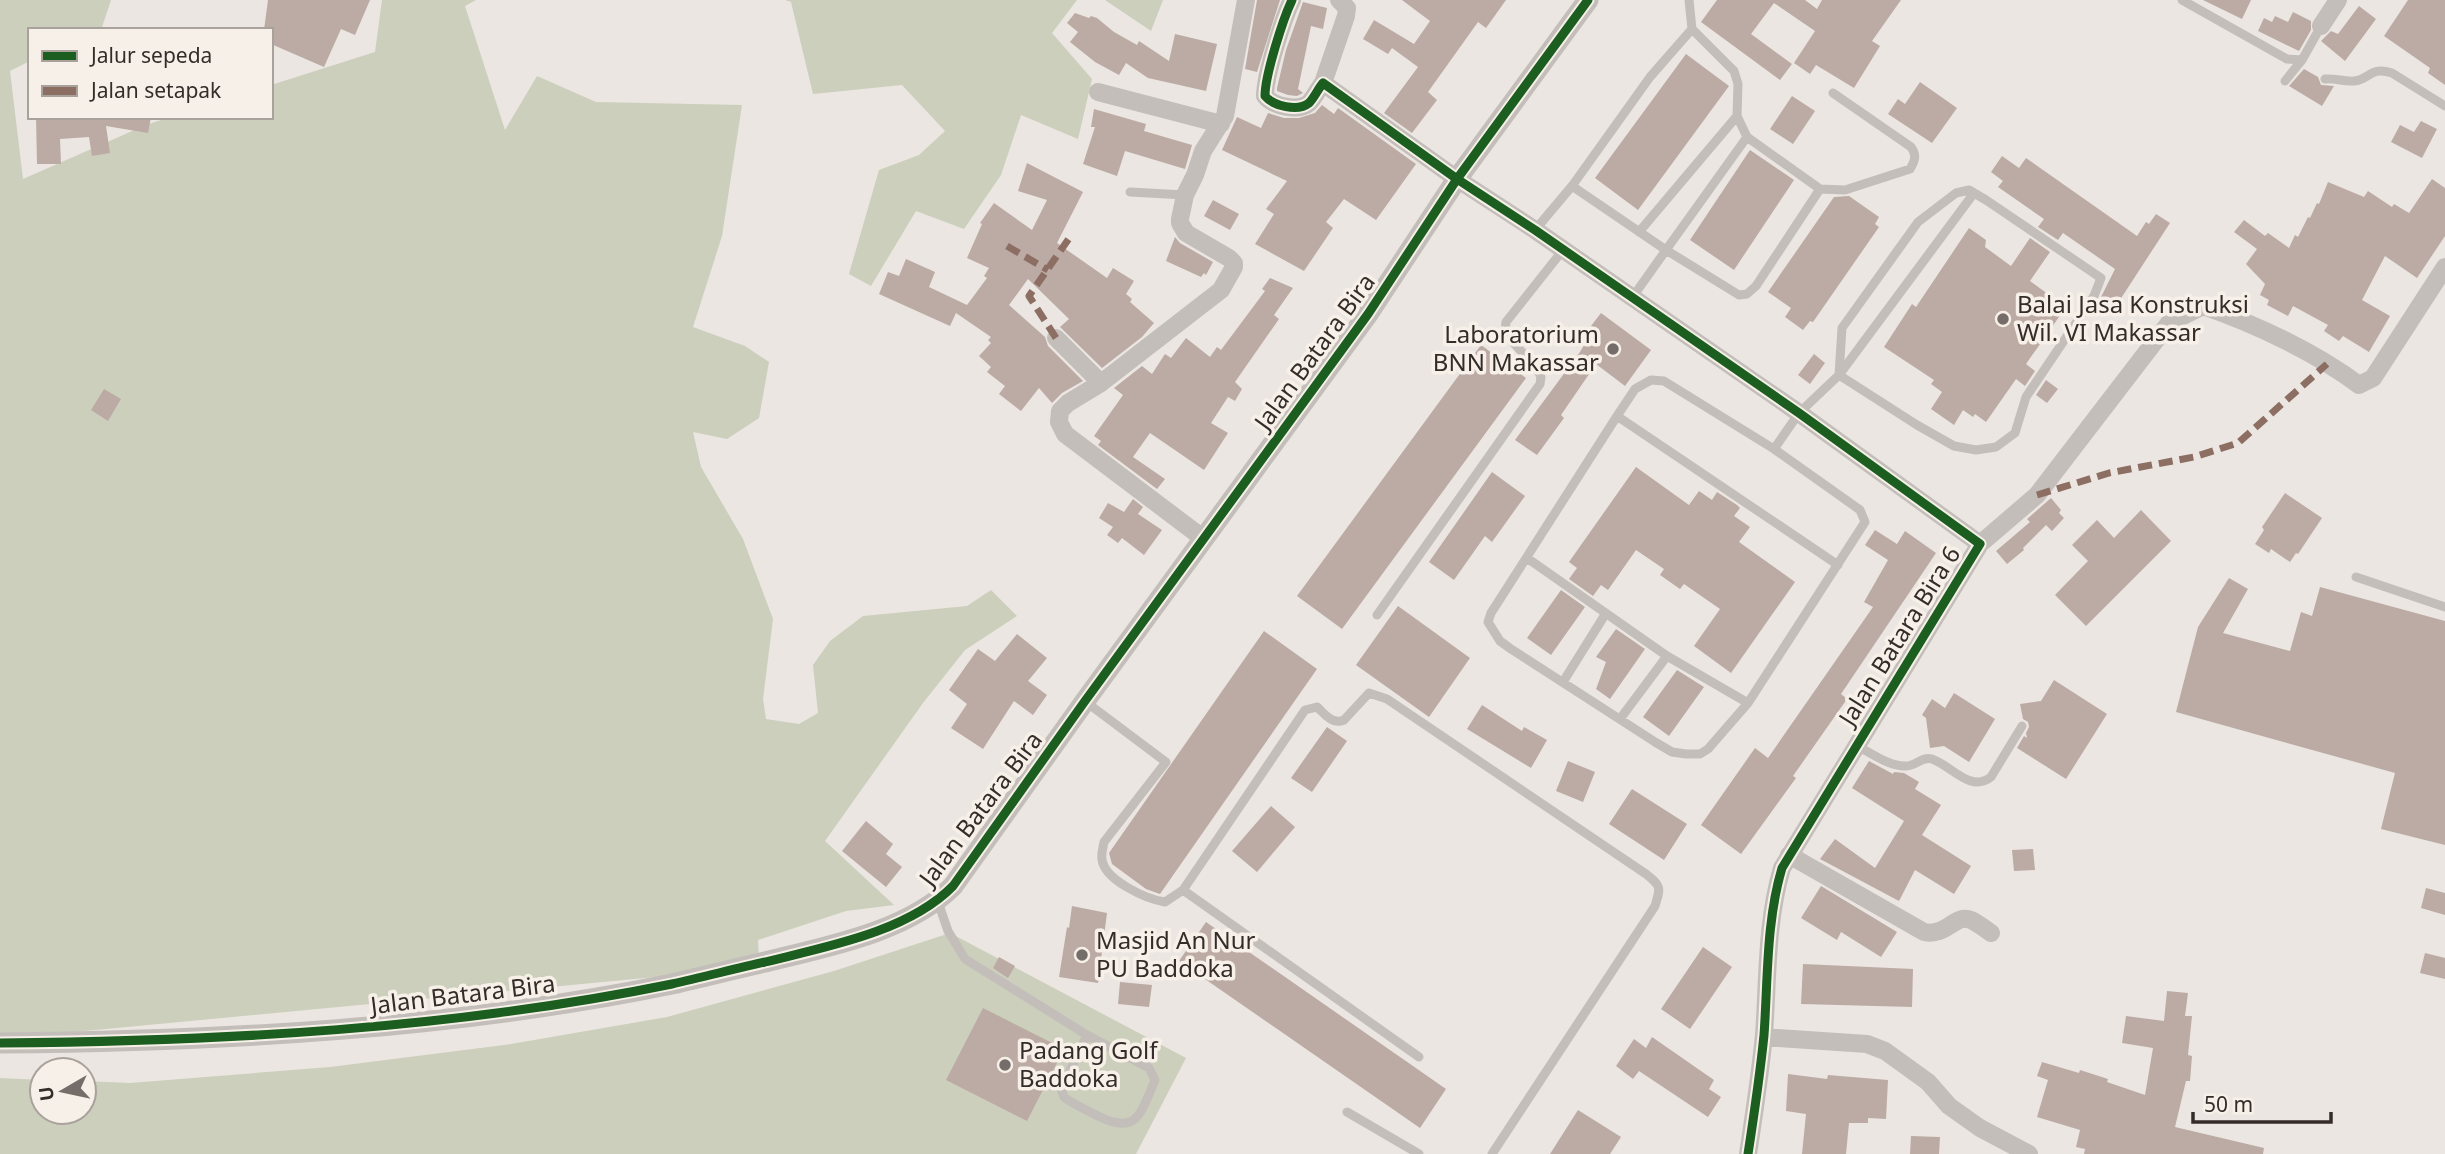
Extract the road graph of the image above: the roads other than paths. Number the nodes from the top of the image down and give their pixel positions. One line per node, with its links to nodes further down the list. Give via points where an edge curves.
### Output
1 (1246, 0): 18 (street)
2 (1292, 0): 13 (street, via 1265,96 1276,104 1300,107 1308,104)
3 (1339, 0): 13 (street, via 1347,8 1346,16)
4 (1588, 0): 20 (street, Jalan Batara Bira)
5 (1689, 0): 9 (lane)
6 (2182, 0): 10 (lane, via 2287,59)
7 (2338, 0): 8 (street)
8 (2321, 26): 10 (lane)
9 (1692, 29): 17 (lane, via 1734,71); 21 (lane, via 1650,78)
10 (2302, 60): 12 (lane)
11 (2325, 79): 16 (lane, via 2356,81 2383,70)
12 (2285, 81)
13 (1323, 83): 20 (street, Jalan Batara Bira 6)
14 (1098, 92): 18 (street)
15 (1833, 93): 22 (lane, via 1911,147 1915,161 1897,175 1845,190)
16 (2445, 106)
17 (1737, 116): 19 (lane); 27 (lane)
18 (1221, 124): 25 (street, via 1203,151)
19 (1747, 137): 22 (lane); 29 (lane)
20 (1457, 179): 26 (street, Jalan Batara Bira 6); 38 (street, Jalan Batara Bira, via 1368,314)
21 (1572, 186): 26 (lane); 27 (lane)
22 (1820, 189): 29 (lane, via 1747,294 1739,295)
23 (1130, 192): 25 (lane)
24 (1974, 193): 33 (lane); 33 (lane, via 1956,192 1918,222 1842,328); 33 (lane, via 2101,278 2094,296 2026,397 2015,433 1996,447 1954,446)
25 (1185, 195): 34 (street, via 1180,219 1183,229 1229,258 1234,267 1221,290)
26 (1535, 230): 28 (street, Jalan Batara Bira 6)
27 (1639, 232): 29 (lane)
28 (1563, 250): 31 (street, Jalan Batara Bira 6); 45 (lane, via 1506,322 1507,336 1540,372 1540,384)
29 (1666, 250): 31 (lane)
30 (2445, 267): 39 (street, via 2373,377 2359,385 2242,319 2203,306 2169,323 2037,495)
31 (1632, 299): 35 (street, Jalan Batara Bira 6)
32 (1056, 338): 34 (street)
33 (1839, 375): 35 (lane)
34 (1101, 383): 38 (street, via 1060,411 1065,434)
35 (1799, 413): 37 (lane); 39 (street, Jalan Batara Bira 6)
36 (1617, 416): 37 (lane, via 1635,389 1656,380); 40 (lane); 41 (lane)
37 (1774, 449): 41 (lane, via 1864,515 1864,527)
38 (1204, 539): 48 (street, Jalan Batara Bira)
39 (1980, 544): 52 (street, Jalan Batara Bira 6)
40 (1527, 558): 44 (lane); 47 (lane, via 1488,622 1500,641)
41 (1838, 565): 49 (lane)
42 (2356, 577): 43 (lane)
43 (2445, 607)
44 (1606, 613): 46 (lane); 47 (lane)
45 (1377, 615)
46 (1667, 656): 49 (lane); 50 (lane)
47 (1563, 682): 50 (lane)
48 (1085, 701): 54 (lane, via 1166,762 1104,842 1103,864 1122,884 1157,901 1165,902); 55 (street, Jalan Batara Bira)
49 (1748, 703): 50 (lane, via 1708,749 1692,755 1672,752)
50 (1620, 719)
51 (2022, 726): 52 (lane, via 1984,783 1965,779 1930,758 1907,766)
52 (1855, 745): 53 (street, Jalan Batara Bira 6)
53 (1790, 855): 56 (street, via 1924,932 1940,933 1964,918); 58 (street, Jalan Batara Bira 6, via 1782,868 1770,920)
54 (1183, 890): 60 (lane); 63 (lane, via 1305,710 1317,707 1339,722 1369,693 1387,699 1658,884 1655,906)
55 (938, 902): 57 (lane, via 965,959); 59 (street, Jalan Batara Bira, via 914,917 840,943 671,984 528,1008 304,1032)
56 (1991, 933)
57 (1087, 1035): 57 (lane, via 1154,1075 1141,1112 1133,1121 1116,1124 1064,1097 1061,1089)
58 (1763, 1037): 64 (street, Jalan Batara Bira 6); 65 (street, via 1867,1044 1885,1051 1928,1082 1969,1121)
59 (0, 1043)
60 (1419, 1057)
61 (1347, 1112): 62 (lane)
62 (1419, 1154)
63 (1492, 1154)
64 (1748, 1154)
65 (2029, 1154)

